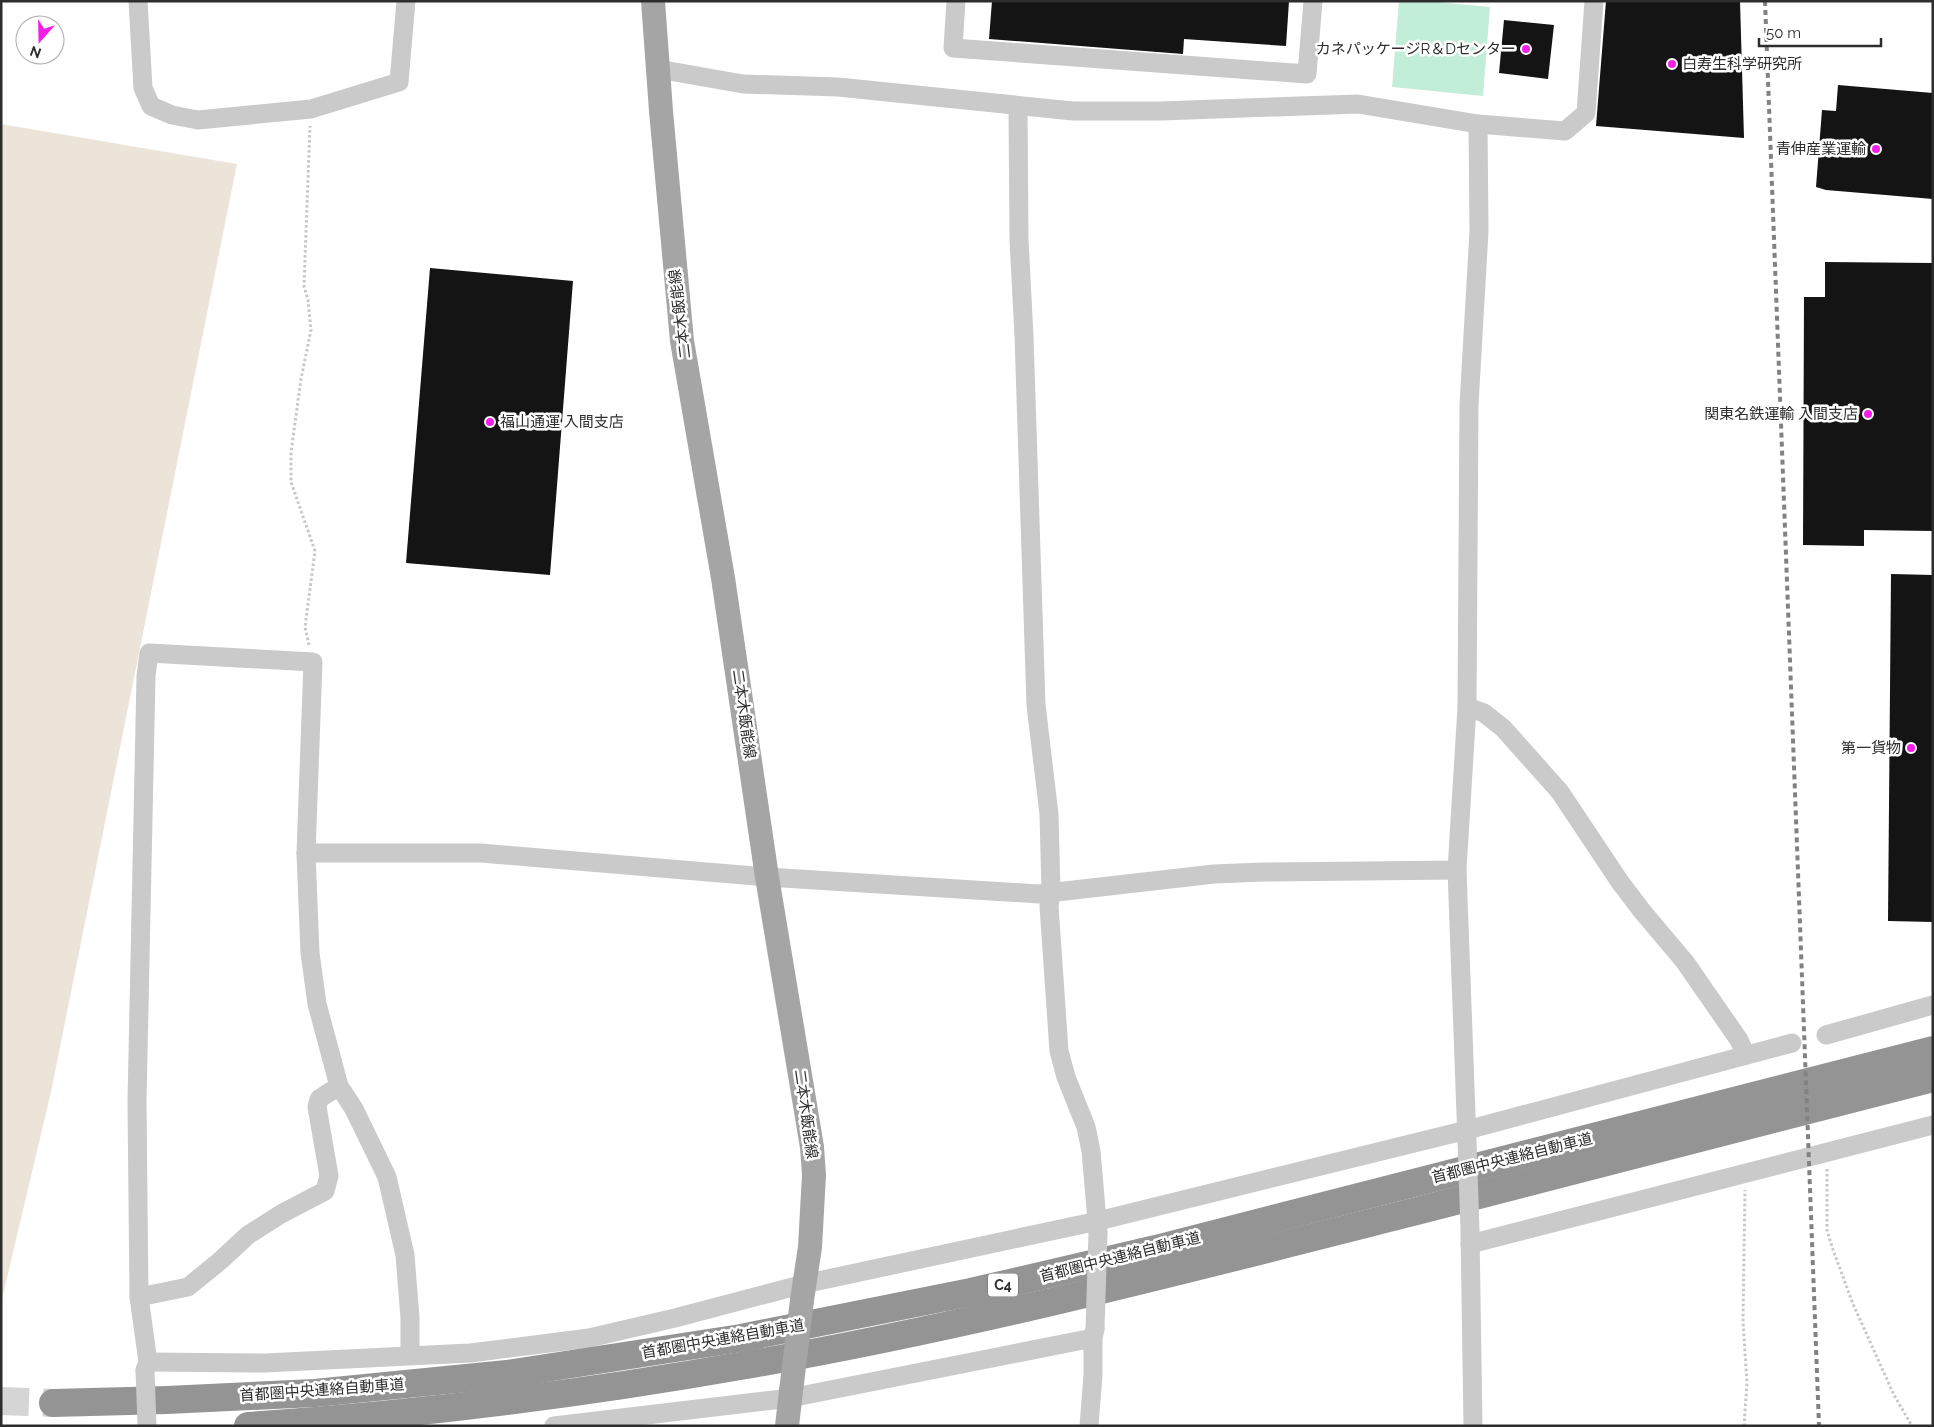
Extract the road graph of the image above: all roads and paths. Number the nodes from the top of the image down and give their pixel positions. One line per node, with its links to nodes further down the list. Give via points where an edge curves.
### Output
1 (138, 1): 9 (street, via 143,88 151,106 172,115 198,120)
2 (406, 1): 9 (street, via 399,82)
3 (653, 1): 7 (main road, 二本木飯能線)
4 (956, 1): 5 (street, via 953,48 1307,74)
5 (1313, 1)
6 (1594, 1): 10 (street, via 1586,113 1565,131)
7 (658, 69): 8 (street, via 744,84 838,87); 15 (main road, 二本木飯能線, via 682,342 730,622)
8 (1018, 106): 10 (street, via 1073,111 1161,111 1358,104); 16 (street, via 1019,240 1036,705 1049,814)
9 (311, 109): 11 (path, via 304,286 310,330 291,452 291,482 315,551 305,627)
10 (1478, 124): 12 (street, via 1479,231 1469,405)
11 (313, 662): 13 (street); 31 (street, via 149,653 138,1083)
12 (1467, 707): 14 (street); 21 (street, via 1484,713 1503,728 1560,792 1620,882 1685,962)
13 (306, 853): 15 (street, via 481,853); 23 (street, via 310,953 317,1004)
14 (1457, 870): 16 (street, via 1214,874); 25 (street)
15 (767, 877): 16 (street, via 1039,894); 30 (main road, 二本木飯能線, via 812,1147 813,1206)
16 (1051, 892): 28 (street, via 1049,906 1059,1050 1092,1151)
17 (1933, 1006): 18 (street)
18 (1826, 1035)
19 (1792, 1043): 21 (street)
20 (1933, 1050): 36 (highway, 首都圏中央連絡自動車道 / C4, via 1156,1249 971,1292 741,1338 507,1374 315,1393)
21 (1746, 1055): 25 (street)
22 (1933, 1078): 38 (highway, 首都圏中央連絡自動車道 / C4, via 1163,1276 974,1320 746,1365 511,1401)
23 (339, 1086): 31 (street, via 319,1099 317,1107 329,1176 325,1191 248,1235 188,1287); 33 (street, via 354,1109 387,1177 405,1255)
24 (1933, 1124): 26 (street)
25 (1467, 1136): 28 (street); 29 (street, bridge)
26 (1827, 1152): 27 (street); 44 (path, via 1827,1230 1832,1247 1853,1304 1894,1395)
27 (1746, 1174): 29 (street); 43 (path, via 1743,1321 1747,1383)
28 (1098, 1227): 30 (street); 32 (street, bridge)
29 (1470, 1238): 42 (street)
30 (803, 1292): 33 (street, via 589,1338 470,1353); 35 (main road, 二本木飯能線, bridge)
31 (139, 1297): 34 (street)
32 (1094, 1333): 35 (street); 41 (street)
33 (410, 1355): 34 (street)
34 (147, 1366): 37 (street, bridge)
35 (791, 1394): 39 (street); 40 (main road, 二本木飯能線)
36 (53, 1403)
37 (147, 1426)
38 (248, 1426)
39 (554, 1426)
40 (787, 1426)
41 (1089, 1426)
42 (1473, 1426)
43 (1744, 1426)
44 (1912, 1426)

